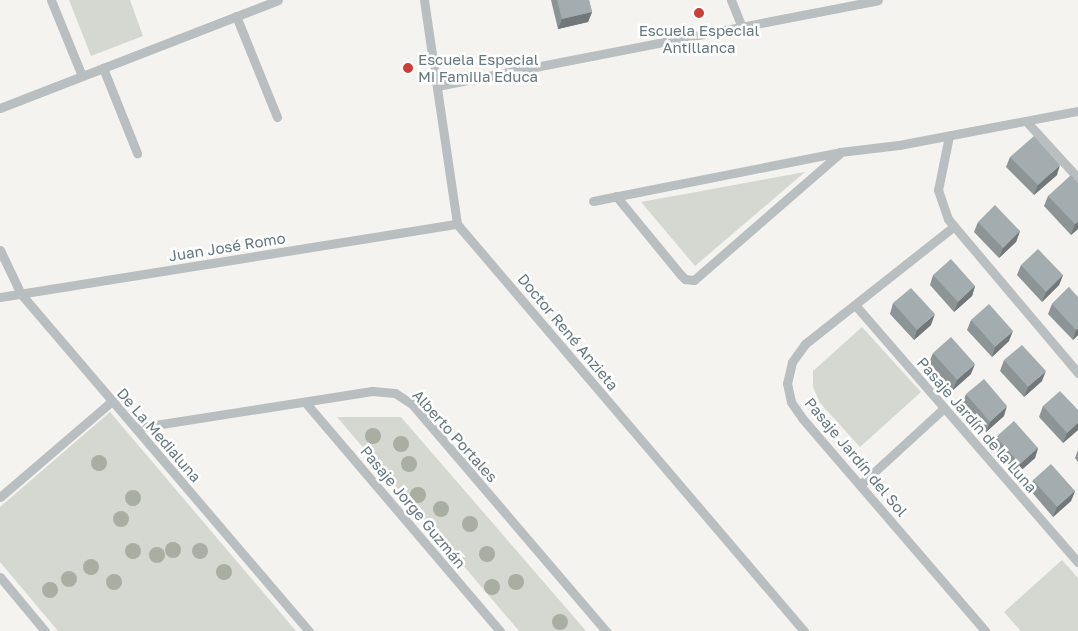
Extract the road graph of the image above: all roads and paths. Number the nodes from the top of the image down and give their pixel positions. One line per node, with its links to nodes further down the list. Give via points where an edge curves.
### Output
1 (51, 0): 9 (street)
2 (278, 0): 6 (street)
3 (424, 0): 10 (street)
4 (731, 0): 7 (street)
5 (878, 0): 7 (street)
6 (236, 16): 8 (street); 13 (street)
7 (742, 27): 10 (street)
8 (103, 68): 9 (street); 17 (street)
9 (82, 76): 11 (street)
10 (437, 86): 21 (street)
11 (0, 108)
12 (1078, 112): 14 (street)
13 (277, 117)
14 (1026, 121): 15 (street); 18 (street)
15 (949, 136): 16 (street); 22 (street, via 938,190)
16 (840, 152): 19 (street); 19 (street, via 694,280 681,275)
17 (137, 153)
18 (1078, 178)
19 (616, 196): 20 (street)
20 (594, 200)
21 (457, 224): 24 (street, Juan José Romo); 40 (street, Doctor René Anzieta)
22 (953, 227): 26 (street, Pasaje Jardín del Sol); 27 (street)
23 (0, 250): 24 (street, De La Medialuna)
24 (21, 294): 25 (street, Juan José Romo); 28 (street, De La Medialuna)
25 (0, 298)
26 (856, 306): 30 (street, Pasaje Jardín de la Luna); 32 (street, Pasaje Jardín del Sol, via 840,314 805,344 792,362 788,383 791,402 802,418)
27 (1078, 373)
28 (112, 401): 31 (street, De La Medialuna); 33 (street)
29 (305, 402): 31 (street, Alberto Portales); 38 (street, Pasaje Jorge Guzmán); 39 (street, Alberto Portales, via 384,391 412,404)
30 (944, 408): 32 (street); 34 (street, Pasaje Jardín de la Luna)
31 (136, 428): 37 (street, De La Medialuna)
32 (860, 485): 41 (street, Pasaje Jardín del Sol)
33 (0, 497)
34 (1078, 562)
35 (0, 577): 36 (street)
36 (46, 631)
37 (309, 631)
38 (500, 631)
39 (606, 631)
40 (804, 631)
41 (985, 631)

